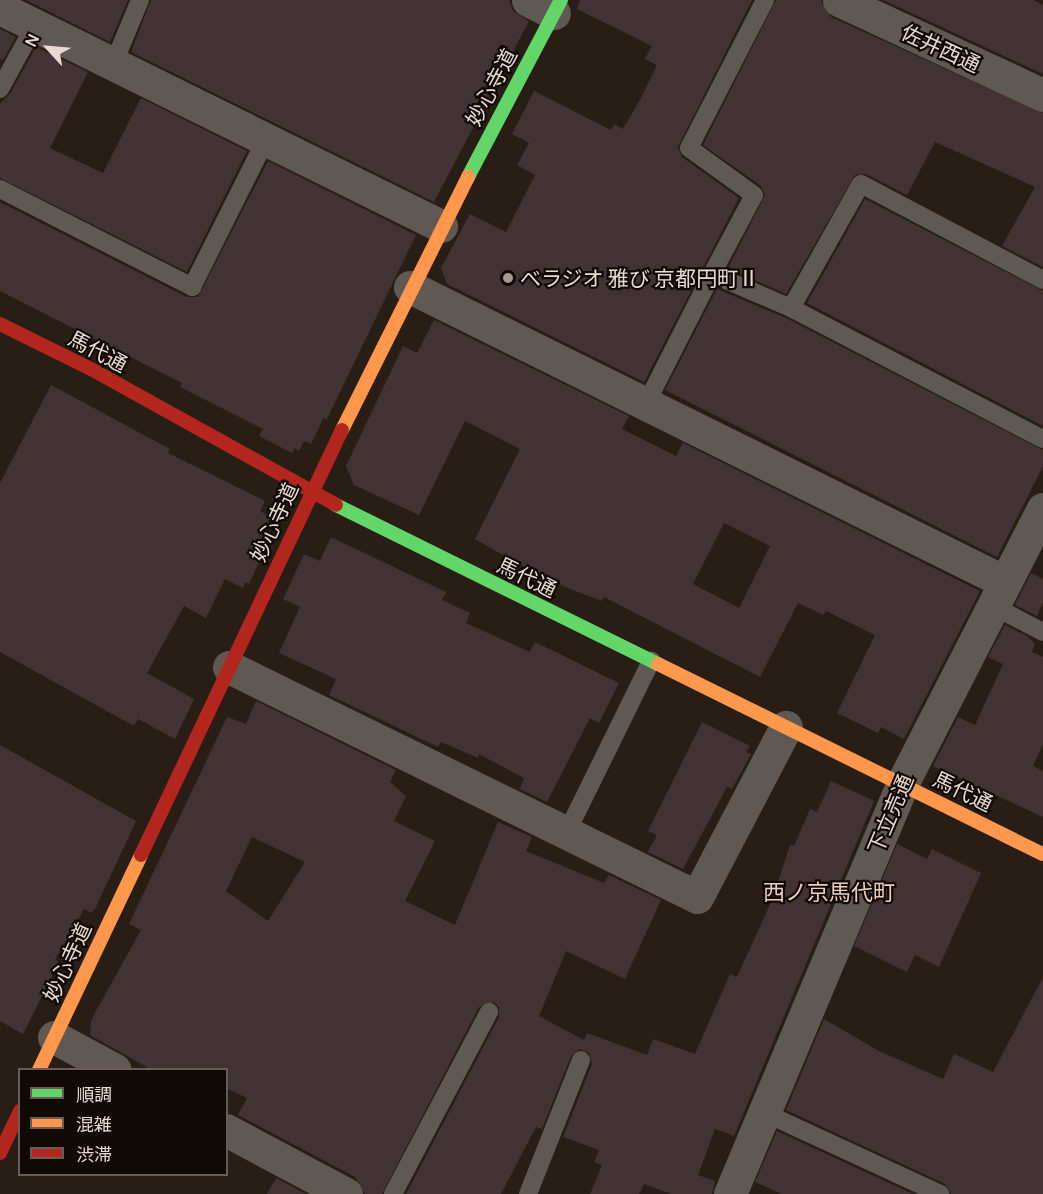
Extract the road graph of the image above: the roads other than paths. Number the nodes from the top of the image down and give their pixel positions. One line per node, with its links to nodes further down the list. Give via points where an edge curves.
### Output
1 (140, 0): 7 (lane)
2 (765, 0): 13 (lane, via 689,148 754,195)
3 (839, 0): 9 (street, 佐井西通)
4 (548, 4): 12 (main road, 妙心寺道)
5 (0, 8): 6 (street)
6 (35, 25): 7 (street); 8 (lane)
7 (113, 65): 10 (street)
8 (0, 89)
9 (1043, 95)
10 (265, 141): 11 (lane, via 192,287); 12 (street)
11 (0, 189)
12 (441, 226): 15 (main road, 妙心寺道)
13 (712, 274): 16 (lane); 18 (lane)
14 (1043, 280): 16 (lane, via 861,184)
15 (410, 287): 18 (street); 20 (main road, 妙心寺道)
16 (791, 308): 19 (lane)
17 (0, 324): 20 (main road, 馬代通, via 91,369)
18 (647, 402): 22 (street)
19 (1043, 440)
20 (310, 493): 24 (main road, 馬代通); 25 (main road, 妙心寺道)
21 (1043, 509): 22 (street, 下立売通)
22 (999, 594): 23 (lane); 27 (street, 下立売通)
23 (1043, 632)
24 (651, 661): 26 (main road, 馬代通); 28 (lane)
25 (229, 667): 28 (street); 31 (main road, 妙心寺道)
26 (786, 727): 27 (main road, 馬代通); 28 (street, via 698,897)
27 (902, 784): 29 (main road, 馬代通); 35 (street, 下立売通)
28 (567, 832)
29 (1043, 854)
30 (489, 1012): 40 (lane)
31 (54, 1037): 33 (main road, 妙心寺道); 34 (street)
32 (581, 1060): 41 (lane)
33 (40, 1068)
34 (111, 1068)
35 (765, 1113): 42 (street, 下立売通); 43 (lane)
36 (18, 1115): 38 (main road)
37 (228, 1131): 39 (street)
38 (0, 1153)
39 (346, 1194)
40 (393, 1194)
41 (528, 1194)
42 (730, 1194)
43 (940, 1194)

